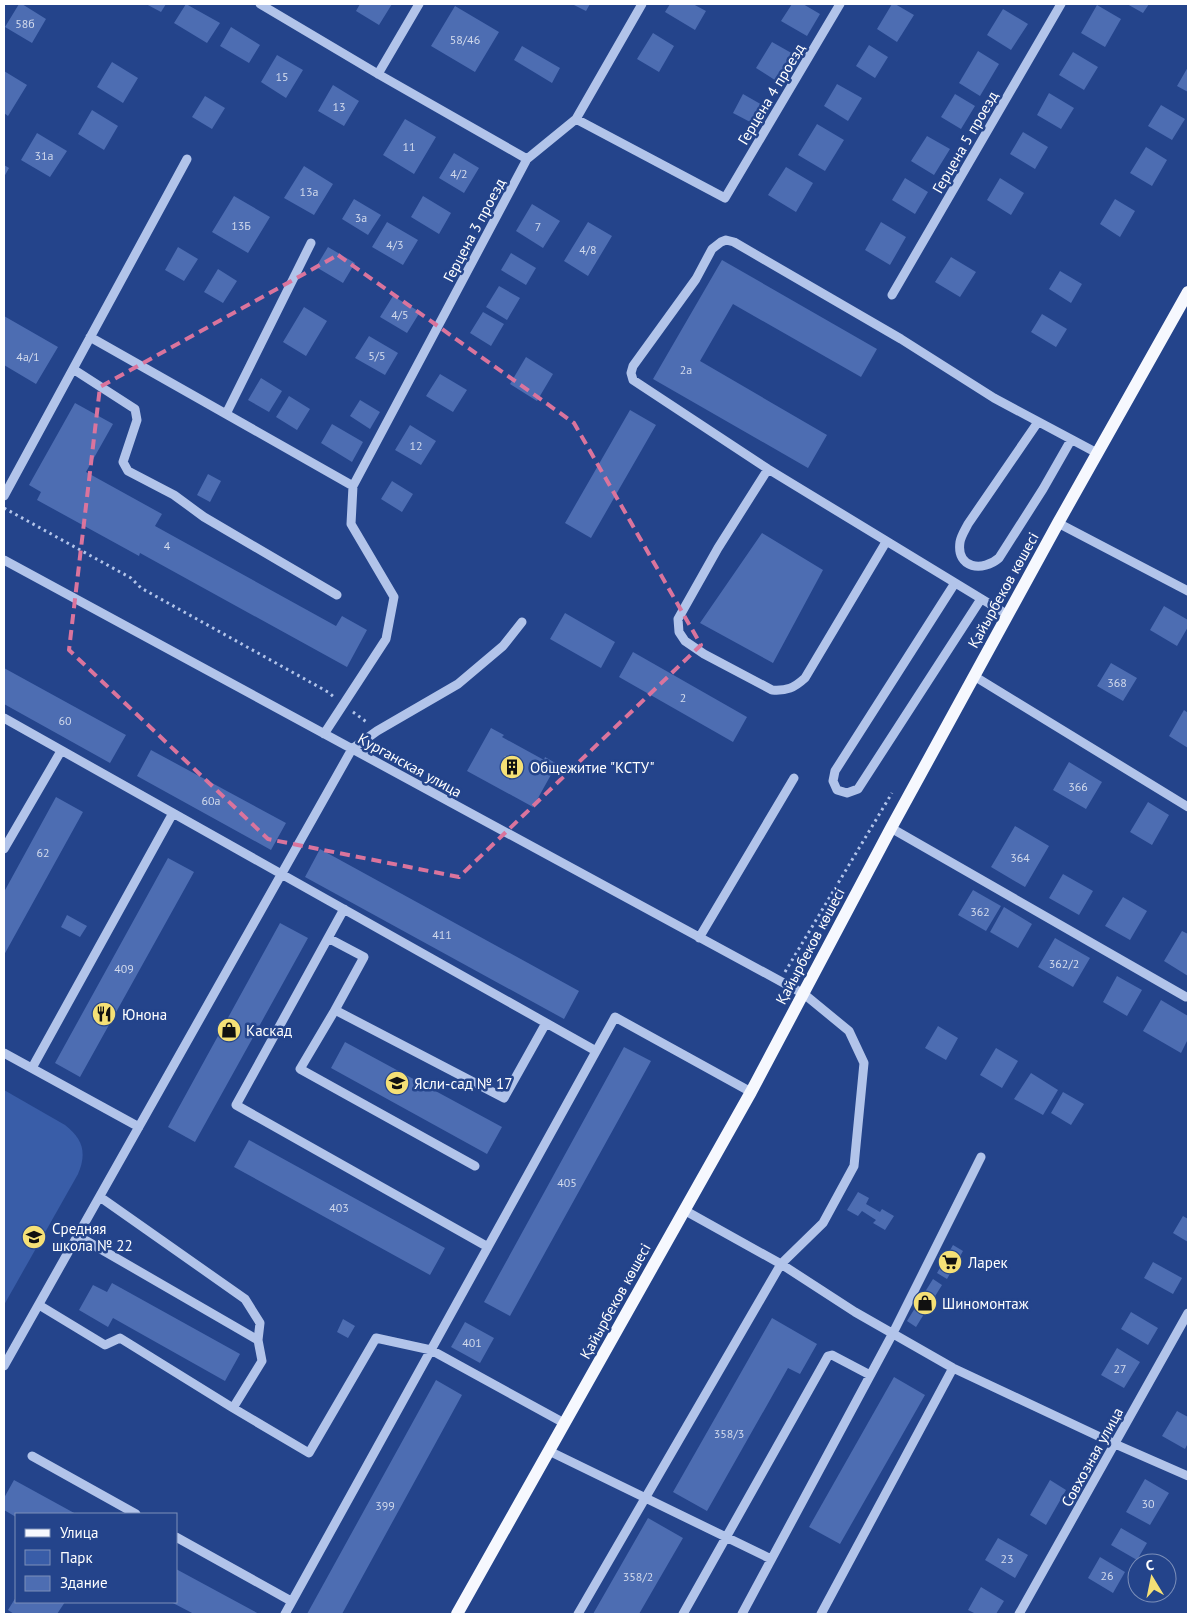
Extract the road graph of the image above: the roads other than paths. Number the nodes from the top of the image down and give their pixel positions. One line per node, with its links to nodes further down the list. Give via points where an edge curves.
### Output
1 (260, 4): 6 (street)
2 (419, 4): 6 (street)
3 (642, 4): 7 (street, Герцена 3 проезд)
4 (840, 4): 7 (street, Герцена 4 проезд, via 725,198)
5 (1061, 4): 12 (street, Герцена 5 проезд)
6 (378, 74): 9 (street)
7 (576, 119): 9 (street, Герцена 3 проезд)
8 (187, 158): 13 (street)
9 (527, 159): 20 (street, Герцена 3 проезд)
10 (311, 243): 15 (street)
11 (1188, 292): 18 (main road, Қайырбеков көшесі)
12 (892, 295)
13 (90, 337): 14 (street); 15 (street)
14 (73, 369): 21 (street); 27 (street, via 135,410 137,420 123,462 128,471)
15 (226, 414): 20 (street)
16 (1038, 422): 17 (street); 17 (street, via 961,538 961,553 969,565 984,566 999,558); 19 (street, via 901,339 726,240 712,249 696,279 631,373 633,380)
17 (1071, 440): 18 (street)
18 (1097, 453): 22 (main road, Қайырбеков көшесі)
19 (768, 469): 23 (street); 23 (street, via 678,619 679,632 704,654 772,690 794,688 805,678)
20 (353, 486): 33 (street, via 351,524 394,597 386,639)
21 (4, 496)
22 (1058, 523): 26 (street); 29 (main road, Қайырбеков көшесі)
23 (886, 542): 25 (street)
24 (4, 560): 33 (street, Курганская улица)
25 (955, 583): 28 (street); 28 (street, via 835,771 837,790 847,793 858,789)
26 (1188, 591)
27 (337, 595)
28 (980, 599): 29 (street)
29 (1008, 615): 31 (main road, Қайырбеков көшесі)
30 (522, 622): 34 (street, via 502,646 458,684)
31 (974, 676): 37 (street); 39 (main road, Қайырбеков көшесі)
32 (4, 718): 35 (street)
33 (324, 734): 34 (street, Курганская улица)
34 (352, 749): 41 (street); 44 (street, Курганская улица)
35 (61, 750): 38 (street); 40 (street)
36 (794, 778): 44 (street)
37 (1188, 808)
38 (173, 813): 41 (street); 51 (street)
39 (891, 828): 45 (main road, Қайырбеков көшесі); 46 (street)
40 (5, 844)
41 (281, 874): 42 (street); 53 (street)
42 (344, 910): 43 (street); 48 (street)
43 (328, 938): 47 (street, via 364,958); 59 (street, via 236,1105)
44 (699, 938): 45 (street, Курганская улица)
45 (804, 994): 52 (main road, Қайырбеков көшесі); 60 (street, Курганская улица, via 849,1031 864,1063 854,1166 823,1224)
46 (1186, 997)
47 (336, 1010): 48 (street, via 504,1098); 55 (street, via 300,1070)
48 (546, 1023): 49 (street)
49 (596, 1051): 52 (street, via 615,1017); 59 (street)
50 (4, 1052): 51 (street)
51 (32, 1068): 53 (street)
52 (751, 1092): 57 (main road, Қайырбеков көшесі)
53 (139, 1127): 56 (street)
54 (981, 1157): 63 (street)
55 (475, 1166)
56 (100, 1197): 58 (street); 64 (street, via 245,1299 260,1323)
57 (684, 1210): 60 (street); 70 (main road, Қайырбеков көшесі)
58 (78, 1236): 61 (street); 64 (street)
59 (488, 1247): 65 (street)
60 (781, 1264): 63 (street); 81 (street, Курганская улица)
61 (39, 1305): 66 (street); 69 (street, via 105,1345 120,1338)
62 (1188, 1313): 71 (street, Совхозная улица)
63 (893, 1333): 67 (street); 68 (street)
64 (258, 1340): 69 (street, via 262,1361)
65 (431, 1350): 69 (street, via 376,1338 309,1453); 70 (street); 78 (street)
66 (4, 1366)
67 (953, 1368): 71 (street); 84 (street)
68 (870, 1375): 77 (street); 82 (street, via 832,1355 828,1356)
69 (233, 1408)
70 (564, 1423): 72 (main road, Қайырбеков көшесі)
71 (1114, 1444): 74 (street); 85 (street, Совхозная улица)
72 (549, 1451): 77 (street); 80 (main road, Қайырбеков көшесі)
73 (32, 1456): 75 (street)
74 (1188, 1476)
75 (134, 1513)
76 (178, 1538): 78 (street)
77 (771, 1559): 83 (street)
78 (291, 1601): 79 (street)
79 (285, 1614)
80 (457, 1614)
81 (578, 1614)
82 (683, 1614)
83 (742, 1614)
84 (821, 1614)
85 (1019, 1614)

